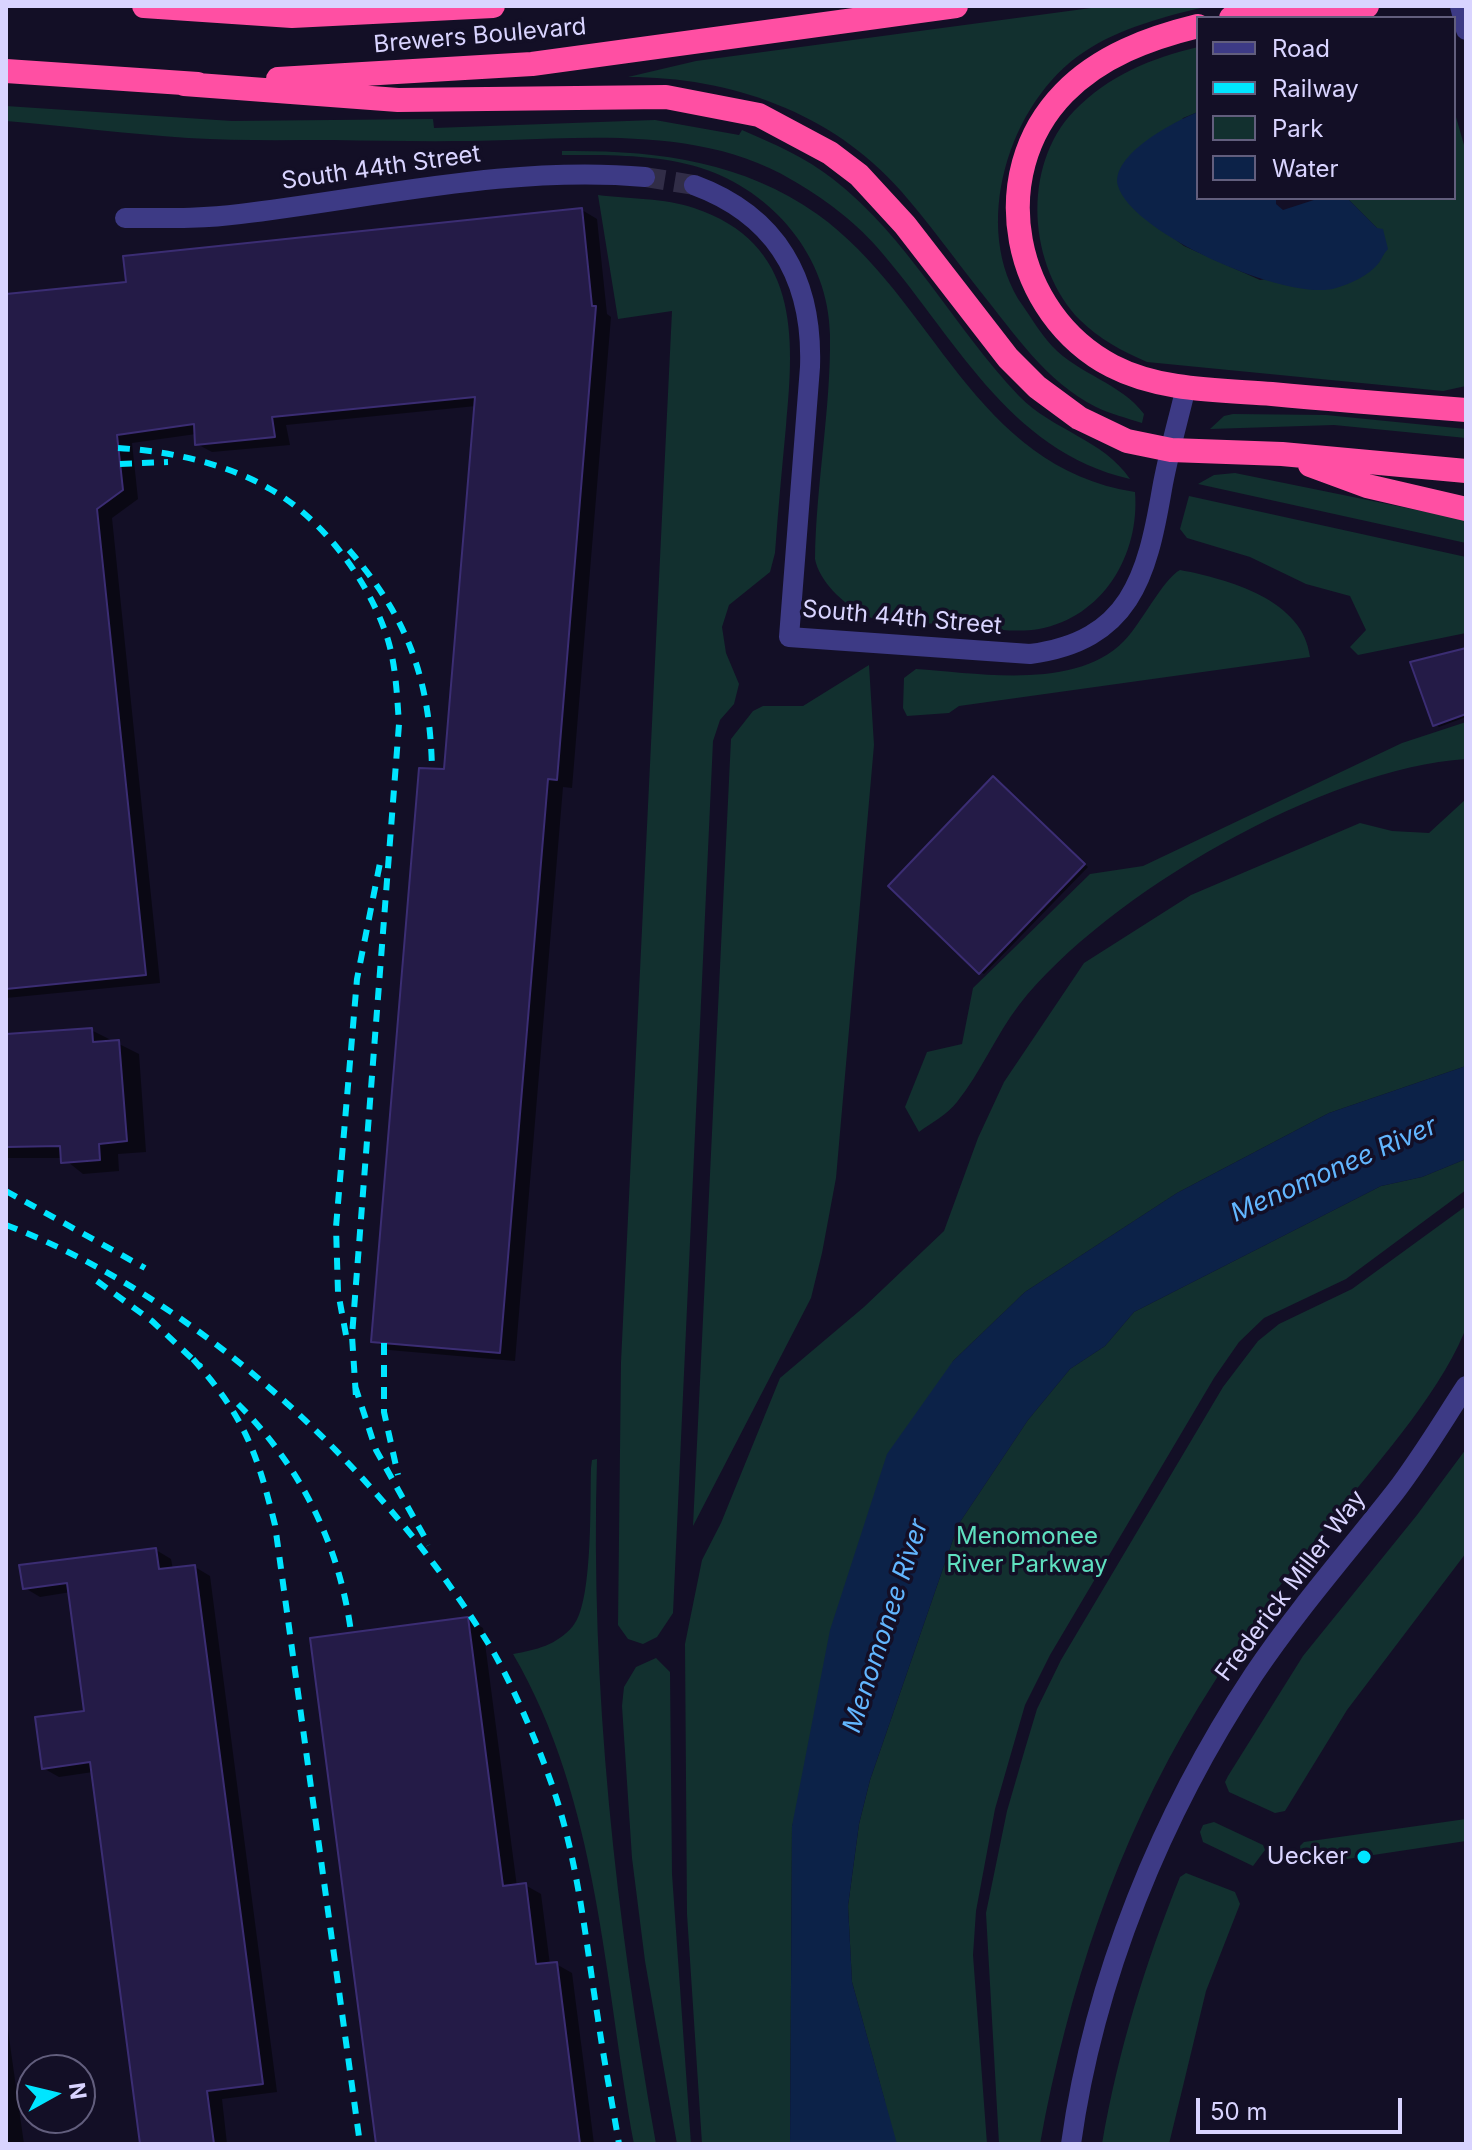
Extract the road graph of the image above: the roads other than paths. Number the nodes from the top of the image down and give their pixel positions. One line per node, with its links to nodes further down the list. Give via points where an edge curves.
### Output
1 (144, 6): 2 (highway, Brewers Boulevard, via 292,16)
2 (493, 6)
3 (956, 6): 10 (highway, Brewers Boulevard, via 532,64)
4 (1367, 6): 6 (highway)
5 (1460, 6): 8 (street)
6 (1243, 16)
7 (1196, 27): 14 (highway, via 1127,49 1091,69 1063,94 1039,128 1018,187 1018,236 1053,318 1111,366 1139,378)
8 (1466, 30)
9 (6, 71): 10 (highway, Brewers Boulevard)
10 (184, 84): 16 (highway, via 398,100 650,96 759,115 859,175 905,225 1008,358 1052,399 1127,441)
11 (645, 177): 13 (street, South 44th Street, via 511,177 238,214)
12 (694, 185): 16 (street, South 44th Street, via 727,199 770,233 796,275 806,304 810,367 789,637 1030,654 1078,643 1118,615 1137,587 1151,550)
13 (125, 218)
14 (1186, 387): 15 (highway); 16 (street, South 44th Street)
15 (1466, 410)
16 (1171, 450): 17 (highway)
17 (1282, 454): 18 (highway); 19 (highway, via 1367,486)
18 (1466, 471)
19 (1466, 509)
20 (1466, 1386): 21 (street, Frederick Miller Way, via 1397,1488 1284,1631 1187,1788 1110,1976)
21 (1071, 2144)

